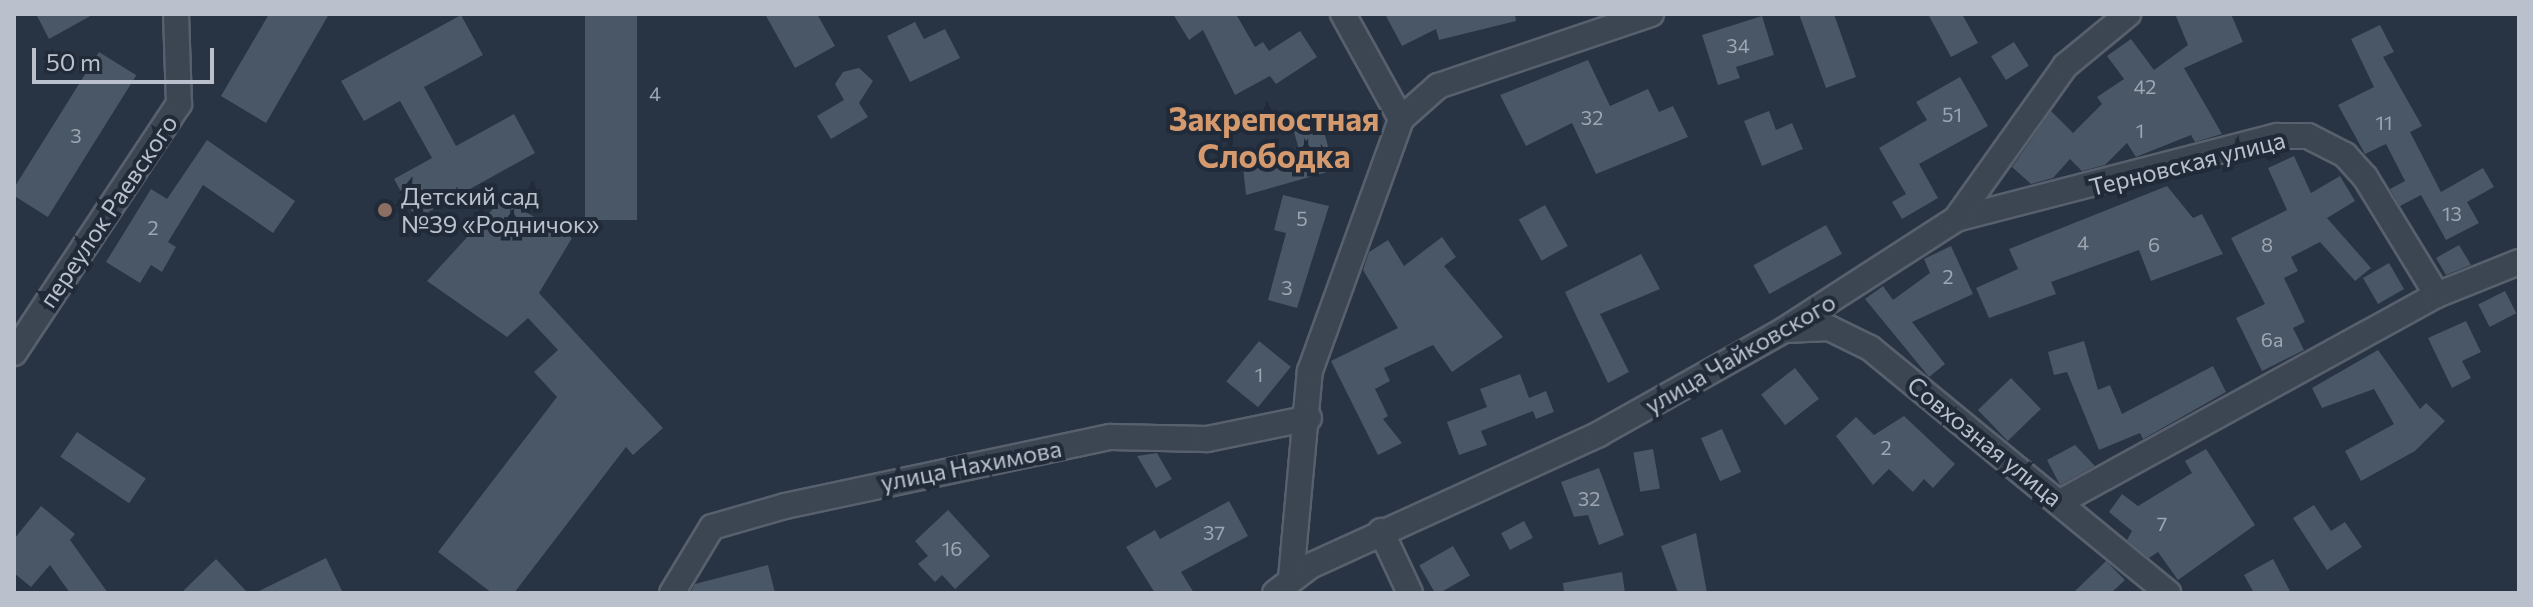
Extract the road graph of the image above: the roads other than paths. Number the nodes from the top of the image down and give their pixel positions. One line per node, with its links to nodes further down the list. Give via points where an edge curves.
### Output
1 (176, 14): 10 (street, переулок Раевского, via 179,104)
2 (1343, 14): 5 (street)
3 (1651, 14): 5 (street, via 1438,86)
4 (2128, 14): 6 (street, улица Чайковского, via 2065,66)
5 (1401, 119): 11 (street, via 1314,357)
6 (1956, 219): 8 (street, Терновская улица, via 2277,136 2308,136 2345,155 2365,177); 9 (street, улица Чайковского)
7 (2519, 262): 8 (street)
8 (2437, 295): 12 (street)
9 (1784, 330): 12 (street, Совхозная улица, via 1829,328 1870,348); 13 (street, улица Чайковского, via 1599,434)
10 (14, 353)
11 (1309, 418): 14 (street); 15 (street, улица Нахимова, via 1207,439 1111,437 785,506 712,527)
12 (2062, 501): 17 (street, Совхозная улица)
13 (1381, 531): 14 (street, улица Чайковского); 16 (street)
14 (1283, 586)
15 (672, 593)
16 (1410, 593)
17 (2168, 593)

